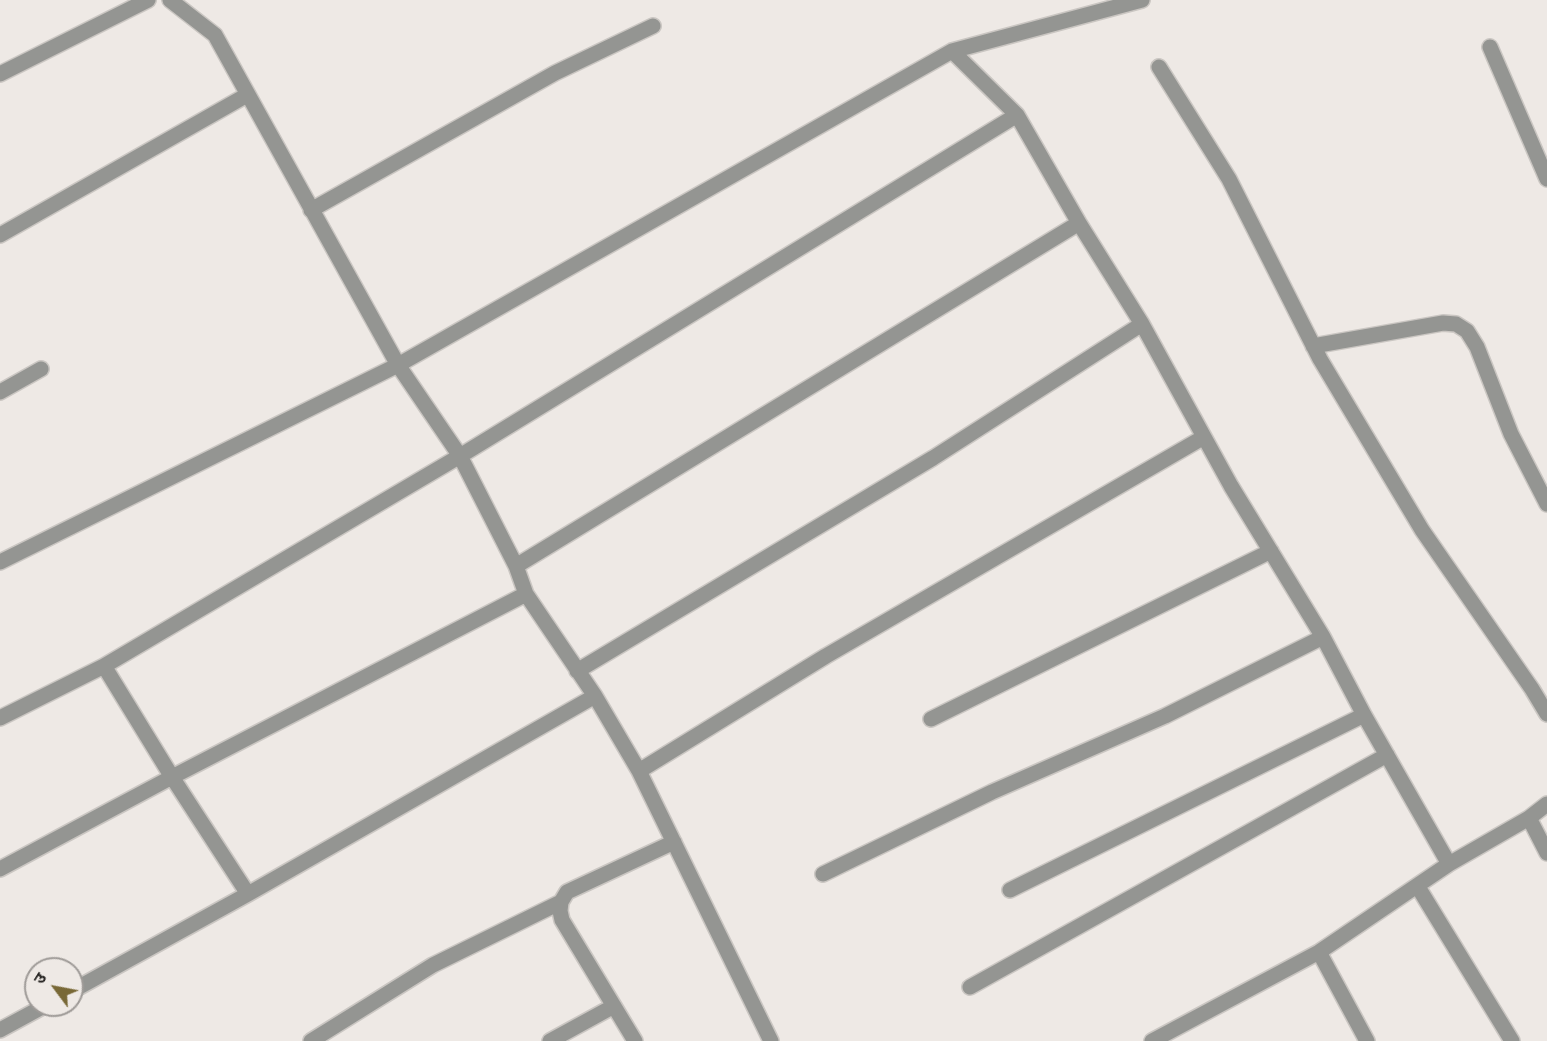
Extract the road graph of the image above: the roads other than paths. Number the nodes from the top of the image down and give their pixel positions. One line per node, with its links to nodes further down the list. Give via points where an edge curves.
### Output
1 (148, 0): 8 (street)
2 (170, 0): 9 (street, via 215,35)
3 (1142, 0): 6 (street)
4 (653, 26): 12 (street, via 555,74)
5 (1490, 47): 11 (street)
6 (952, 51): 10 (street); 17 (street)
7 (1159, 67): 16 (street, via 1228,179)
8 (0, 74)
9 (247, 95): 12 (street); 14 (street)
10 (1017, 115): 13 (street); 21 (street)
11 (1547, 179)
12 (311, 210): 17 (street)
13 (1079, 224): 15 (street); 25 (street)
14 (0, 235)
15 (1142, 324): 20 (street); 29 (street, via 933,458)
16 (1313, 346): 22 (street, via 1456,324 1477,347 1511,434); 31 (street, via 1422,530)
17 (398, 365): 21 (street); 24 (street)
18 (41, 369): 19 (street)
19 (0, 392)
20 (1204, 437): 23 (street); 36 (street, via 826,656)
21 (460, 456): 25 (street); 28 (street)
22 (1547, 504)
23 (1271, 551): 27 (street); 34 (street)
24 (0, 562)
25 (516, 566): 26 (street)
26 (526, 594): 29 (street); 37 (street)
27 (1323, 638): 32 (street); 44 (street, via 1165,716 992,792)
28 (104, 666): 33 (street); 37 (street)
29 (577, 671): 30 (street)
30 (595, 696): 36 (street); 47 (street)
31 (1547, 714)
32 (1364, 716): 35 (street); 46 (street)
33 (0, 718)
34 (931, 719)
35 (1387, 755): 42 (street); 51 (street)
36 (639, 771): 40 (street)
37 (172, 777): 43 (street); 47 (street)
38 (1547, 804): 39 (street)
39 (1529, 818): 41 (street); 42 (street)
40 (674, 842): 48 (street, via 567,892); 58 (street)
41 (1547, 853)
42 (1449, 864): 45 (street)
43 (0, 869)
44 (823, 874)
45 (1418, 886): 49 (street); 61 (street)
46 (1010, 890)
47 (249, 894): 50 (street)
48 (561, 902): 52 (street, via 562,920); 55 (street, via 432,964)
49 (1319, 952): 59 (street); 60 (street)
50 (84, 984)
51 (969, 987)
52 (614, 1006): 56 (street); 57 (street)
53 (24, 1017): 54 (street)
54 (0, 1030)
55 (311, 1041)
56 (550, 1041)
57 (635, 1041)
58 (771, 1041)
59 (1152, 1041)
60 (1367, 1041)
61 (1512, 1041)

